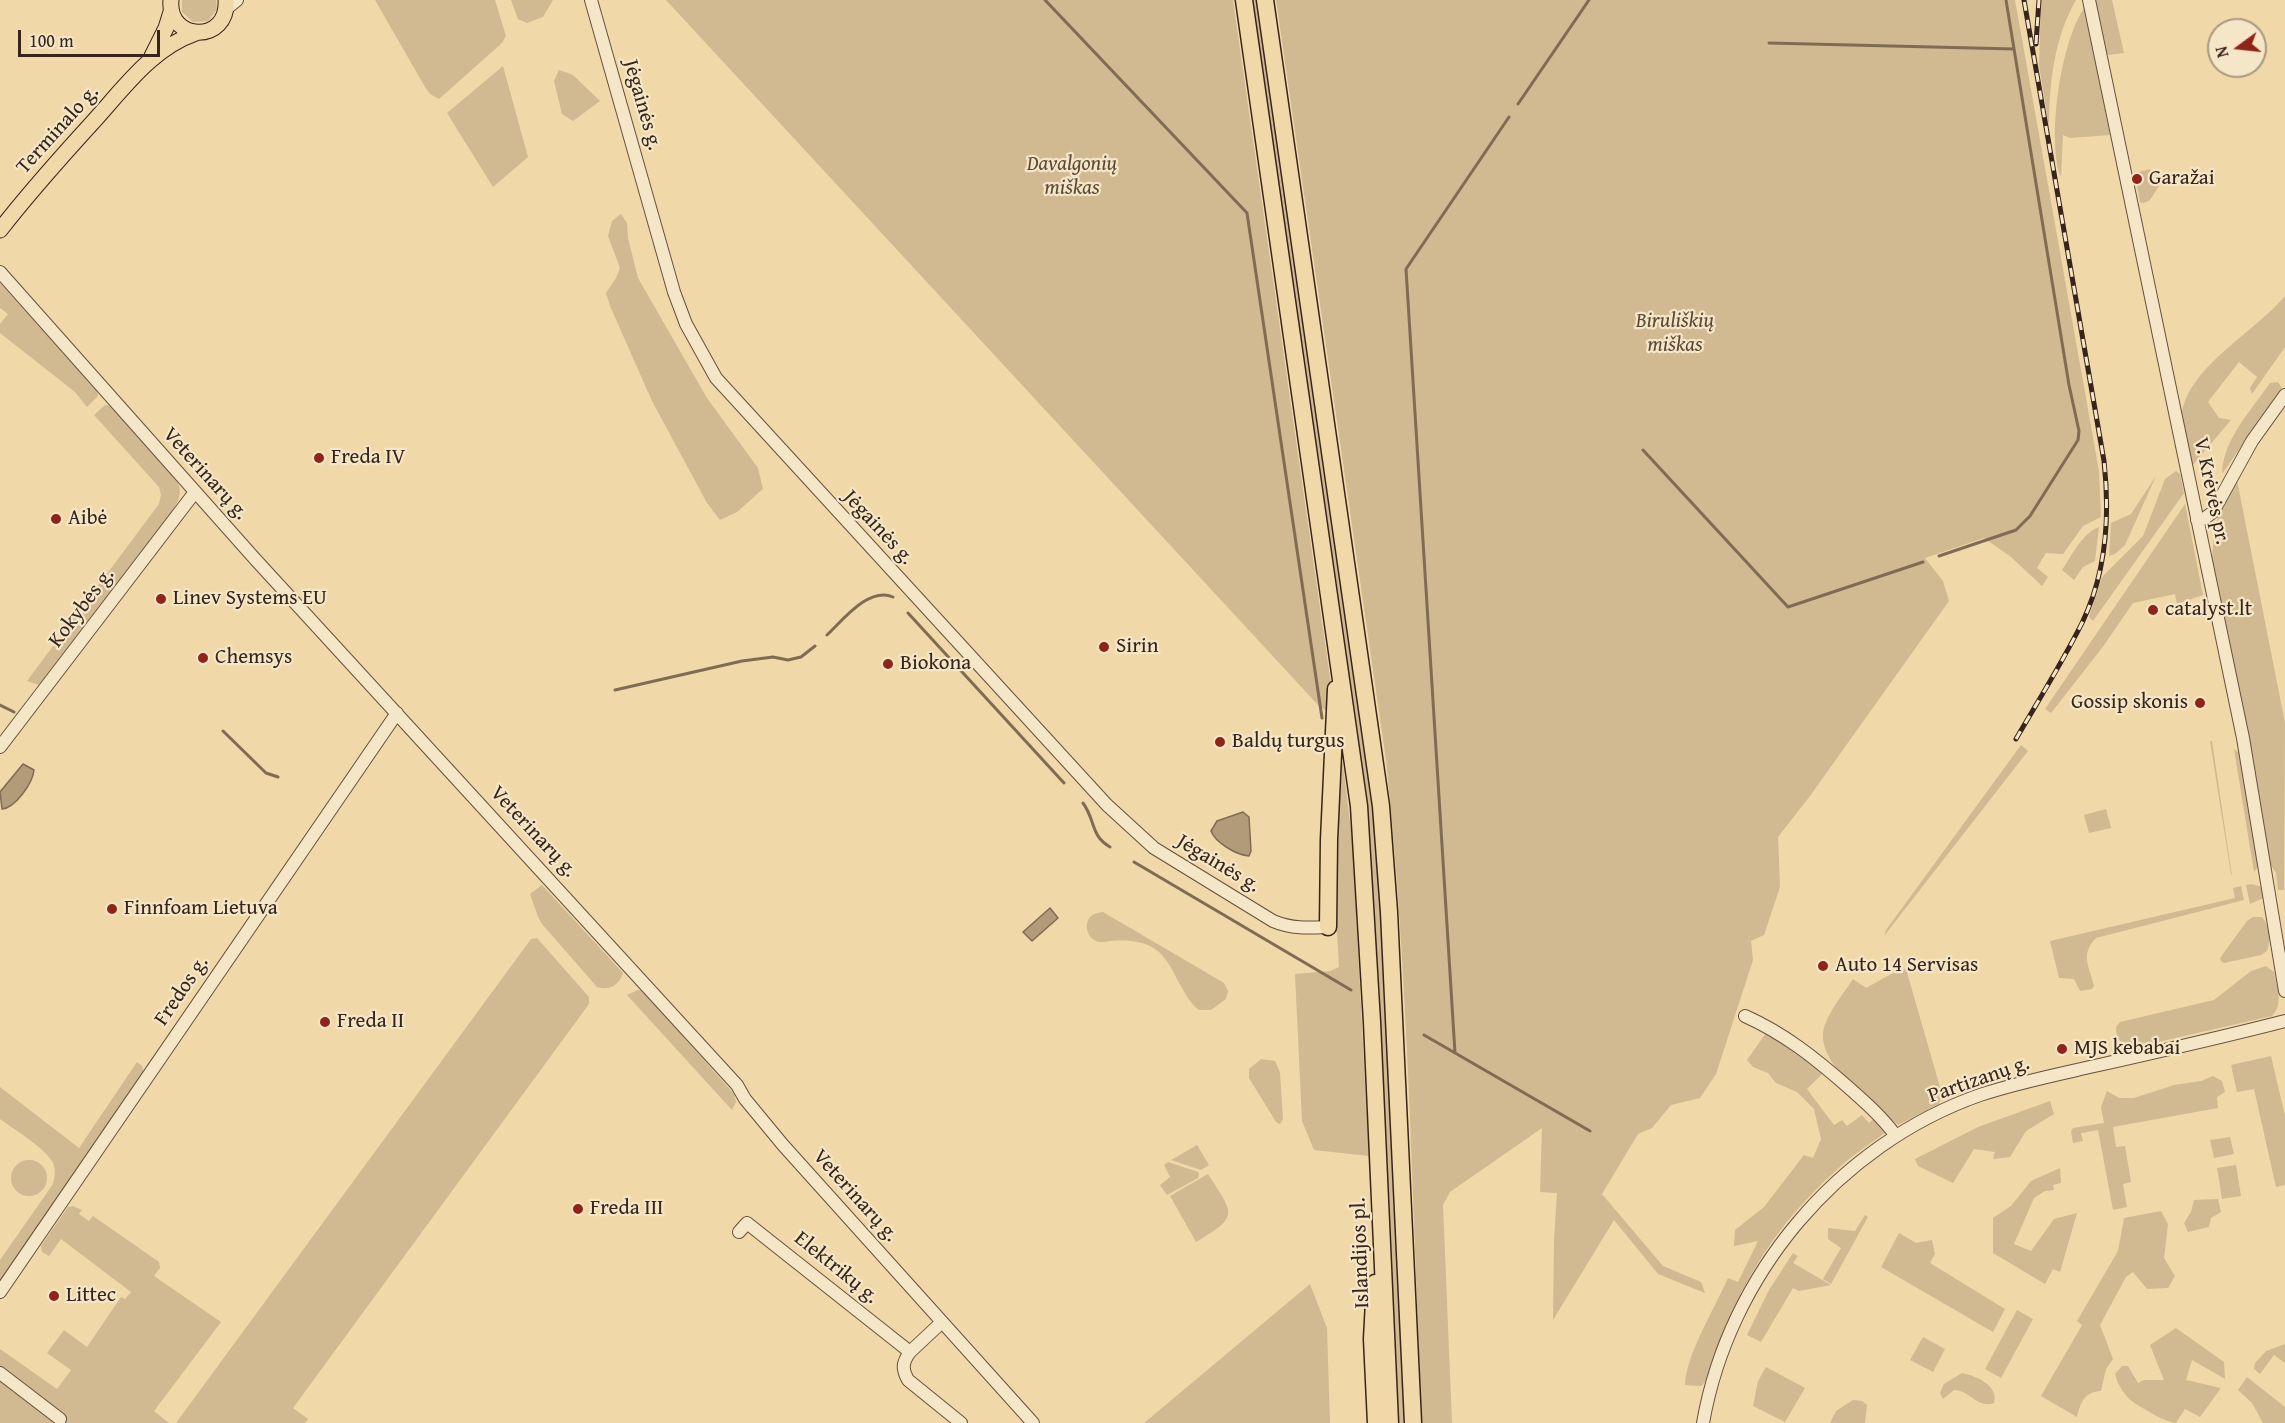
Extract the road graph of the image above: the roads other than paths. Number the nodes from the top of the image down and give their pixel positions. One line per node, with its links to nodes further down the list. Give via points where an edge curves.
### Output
1 (591, 0): 17 (street, Jėgainės g., via 674,292 686,324 716,378 1136,834 1273,921 1286,927)
2 (1244, 0): 14 (highway)
3 (1265, 0): 33 (highway, Islandijos pl., via 1381,806)
4 (2089, 0): 13 (street, V. Krėvės pr.)
5 (230, 3): 7 (main road, Terminalo g., via 219,24)
6 (171, 6): 7 (main road, via 180,26); 8 (main road, Terminalo g., via 166,28)
7 (196, 33): 8 (main road, Terminalo g.)
8 (150, 59): 9 (main road, Terminalo g.)
9 (0, 230)
10 (0, 272): 12 (street, Veterinarų g.)
11 (2285, 395): 13 (street, via 2252,441 2213,512)
12 (195, 492): 15 (street, Veterinarų g.); 16 (street, Kokybės g.)
13 (2197, 520): 18 (street, V. Krėvės pr., via 2243,738)
14 (1338, 652): 17 (highway); 22 (highway, Islandijos pl., via 1359,806 1366,893)
15 (397, 713): 24 (street, Fredos g.); 25 (street, Veterinarų g., via 738,1085 783,1145)
16 (0, 747)
17 (1328, 927)
18 (2285, 991)
19 (1745, 1016): 21 (street, via 1808,1051 1874,1110)
20 (2285, 1021): 21 (street, Partizanų g., via 2013,1085 1952,1107)
21 (1896, 1136): 34 (street, Partizanų g., via 1836,1183 1781,1242 1757,1278 1729,1335)
22 (1380, 1179): 31 (highway, via 1372,1339); 32 (highway, Islandijos pl.)
23 (739, 1232): 26 (street, Elektrikų g., via 747,1223)
24 (0, 1292)
25 (942, 1322): 26 (street); 30 (street, Veterinarų g.)
26 (910, 1352): 29 (street, via 903,1371 908,1380)
27 (0, 1373): 28 (street)
28 (60, 1419)
29 (961, 1423)
30 (1033, 1423)
31 (1376, 1423)
32 (1390, 1423)
33 (1413, 1423)
34 (1703, 1423)

